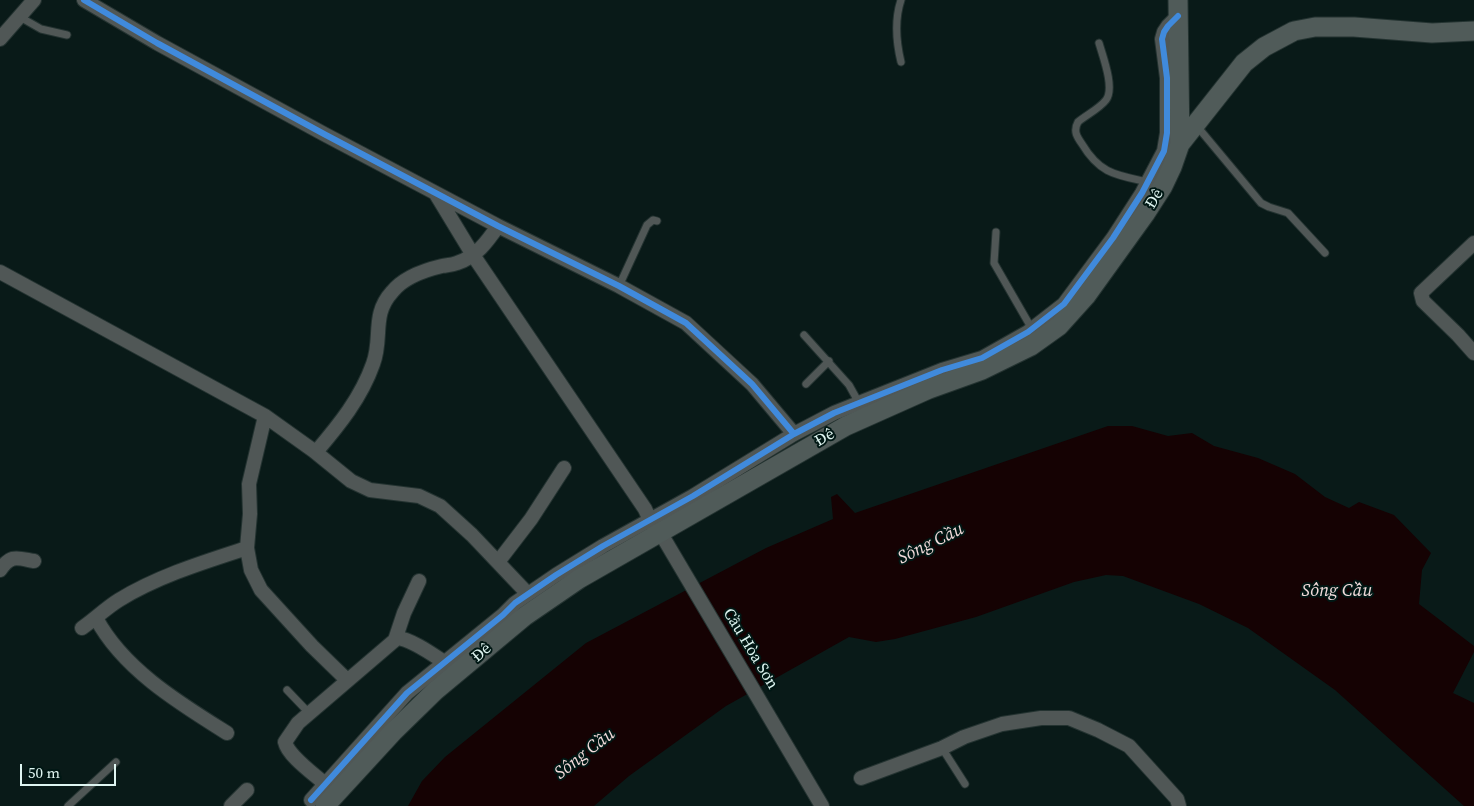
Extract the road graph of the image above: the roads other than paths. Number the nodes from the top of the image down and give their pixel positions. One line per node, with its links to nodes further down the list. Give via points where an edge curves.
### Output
1 (34, 0): 5 (street)
2 (84, 0): 14 (street)
3 (901, 0): 10 (lane, via 896,42)
4 (1176, 5): 12 (main road, Đê); 13 (street, via 1162,39 1167,78 1164,152)
5 (20, 17): 7 (lane, via 48,31); 8 (street)
6 (1474, 32): 11 (main road, via 1354,27 1315,27 1294,31 1264,47 1244,63)
7 (67, 35)
8 (0, 39)
9 (1099, 43): 13 (lane, via 1109,90 1106,100 1078,122 1075,127 1077,136 1090,158 1106,171)
10 (901, 62)
11 (1196, 125): 12 (main road); 19 (lane, via 1261,203 1288,213)
12 (1180, 144): 33 (main road, Đê, via 1163,186 1146,214 1086,296 1059,326 1031,346 982,370 929,389 846,426)
13 (1148, 182): 23 (street, via 1113,238 1064,304)
14 (436, 193): 16 (street); 20 (street, Cầu Hòa Sơn)
15 (657, 221): 22 (lane, via 647,225)
16 (498, 226): 20 (street, via 485,245); 22 (street)
17 (996, 232): 23 (lane, via 994,263)
18 (1474, 243): 25 (street, via 1421,293 1423,301)
19 (1325, 254)
20 (473, 255): 31 (street, via 421,273 392,290 379,314 378,349 373,364 354,404); 33 (street, Cầu Hòa Sơn)
21 (0, 272): 29 (street)
22 (619, 286): 30 (street, via 686,323 752,384)
23 (1032, 329): 28 (street, via 982,358)
24 (804, 334): 26 (lane)
25 (1474, 353)
26 (829, 362): 27 (lane); 28 (lane, via 849,385)
27 (806, 384)
28 (859, 403): 30 (street)
29 (265, 416): 31 (street); 34 (street, via 249,484)
30 (794, 434): 33 (street, via 694,496)
31 (316, 452): 36 (street, via 351,481 370,490 419,496 440,506)
32 (564, 468): 36 (street)
33 (655, 526): 39 (street, via 603,546); 54 (main road, Đê, via 518,622 435,691); 57 (street, Cầu Hòa Sơn)
34 (247, 548): 40 (street, via 158,580 119,600); 44 (street, via 251,570 261,590)
35 (34, 561): 37 (street, via 12,558)
36 (498, 562): 39 (street)
37 (0, 570)
38 (419, 580): 42 (street)
39 (528, 594): 43 (street)
40 (96, 618): 41 (street); 47 (street, via 105,636 163,692)
41 (82, 628)
42 (397, 638): 43 (street); 44 (street)
43 (444, 662): 51 (street, via 407,693)
44 (347, 680): 46 (street)
45 (287, 690): 46 (lane)
46 (309, 713): 51 (street, via 290,733 285,742 286,748)
47 (227, 733)
48 (942, 748): 50 (street); 52 (lane); 58 (street, via 1002,724 1069,718 1129,746 1177,799)
49 (116, 762): 55 (lane)
50 (861, 778)
51 (325, 784): 54 (street)
52 (965, 784)
53 (247, 790): 56 (street)
54 (318, 803)
55 (68, 806)
56 (230, 806)
57 (822, 806)
58 (1179, 806)

